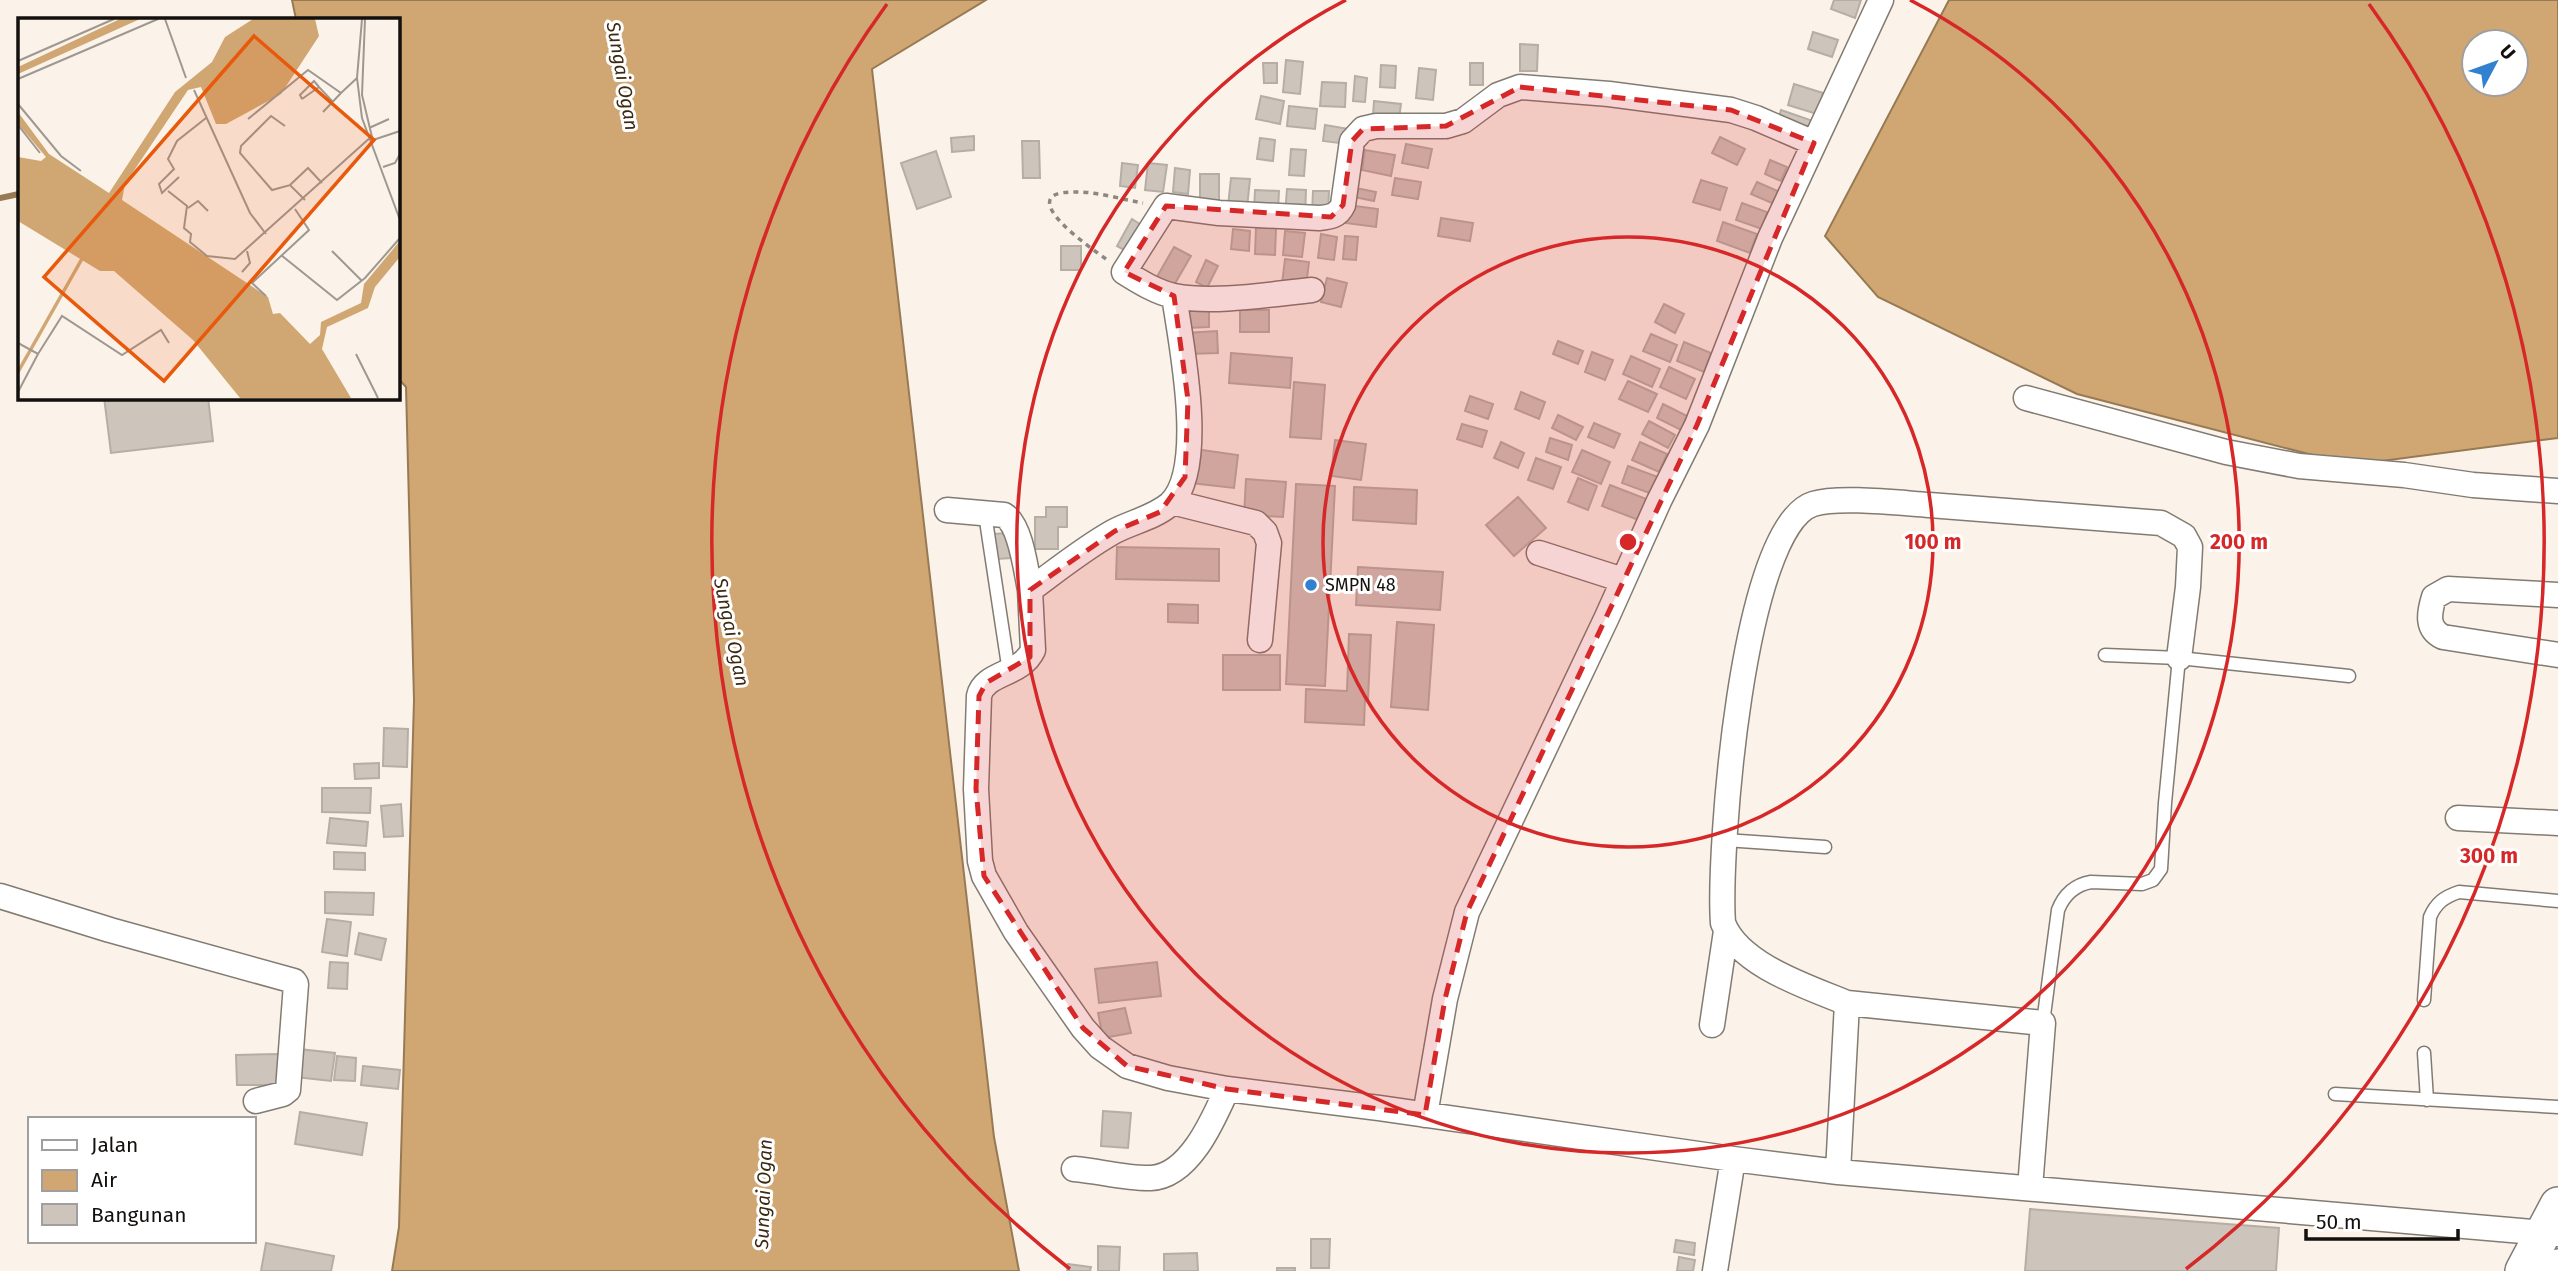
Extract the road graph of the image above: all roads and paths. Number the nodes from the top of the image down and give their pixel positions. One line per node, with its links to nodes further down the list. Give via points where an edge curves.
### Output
1 (1881, 0): 2 (street)
2 (1814, 143): 3 (street, via 1731,110 1520,87 1498,95 1463,121 1446,126 1363,129 1352,141 1343,205 1331,217); 13 (street, via 1770,238 1697,425)
3 (1166, 206): 4 (street); 4 (path, via 1075,191 1052,197 1052,212 1069,231)
4 (1125, 272): 6 (street)
5 (1312, 290): 6 (street)
6 (1174, 296): 9 (street, via 1186,370 1189,431 1185,477)
7 (2026, 398): 8 (street, via 2226,452 2299,466)
8 (2558, 491)
9 (1172, 502): 14 (street, via 1077,554); 16 (street, via 1256,523 1265,532 1269,543)
10 (947, 510): 11 (street)
11 (985, 513): 14 (street, via 1010,518); 20 (lane)
12 (1539, 552): 13 (street)
13 (1623, 580): 39 (street, via 1467,912 1444,999)
14 (1030, 590): 20 (street, via 1032,650 1026,662)
15 (2558, 595): 18 (street, via 2442,591 2432,601 2429,624 2443,637)
16 (1260, 640)
17 (2105, 655): 19 (lane)
18 (2558, 655)
19 (2179, 658): 21 (lane); 24 (street, via 2190,547 2184,536 2161,523 1884,502 1812,504 1783,531 1763,582 1733,748); 31 (lane, via 2161,869 2153,880 2142,884 2083,883 2062,900)
20 (1009, 673): 34 (street, via 986,683 979,696 976,789 980,861 990,889 1083,1028 1107,1052 1144,1072)
21 (2349, 676)
22 (2458, 818): 23 (street)
23 (2558, 823)
24 (1724, 841): 25 (lane); 28 (street, via 1722,914)
25 (1825, 847)
26 (0, 896): 37 (street, via 294,981 288,1090)
27 (2558, 901): 29 (lane, via 2459,892 2445,896 2430,917)
28 (1726, 931): 30 (street, via 1741,949 1774,970); 32 (street)
29 (2424, 1000)
30 (1847, 1003): 31 (street); 42 (street)
31 (2043, 1023): 43 (street)
32 (1712, 1025)
33 (2424, 1053): 36 (lane)
34 (1227, 1089): 39 (street); 41 (street, via 1197,1147 1167,1173 1151,1178)
35 (2335, 1094): 36 (lane)
36 (2427, 1100): 38 (lane)
37 (256, 1101)
38 (2558, 1107)
39 (1425, 1115): 40 (street)
40 (1733, 1159): 42 (street); 45 (street)
41 (1074, 1168)
42 (1838, 1172): 43 (street)
43 (2030, 1188): 44 (street)
44 (2553, 1224): 46 (street)
45 (1715, 1271)
46 (2524, 1271)

